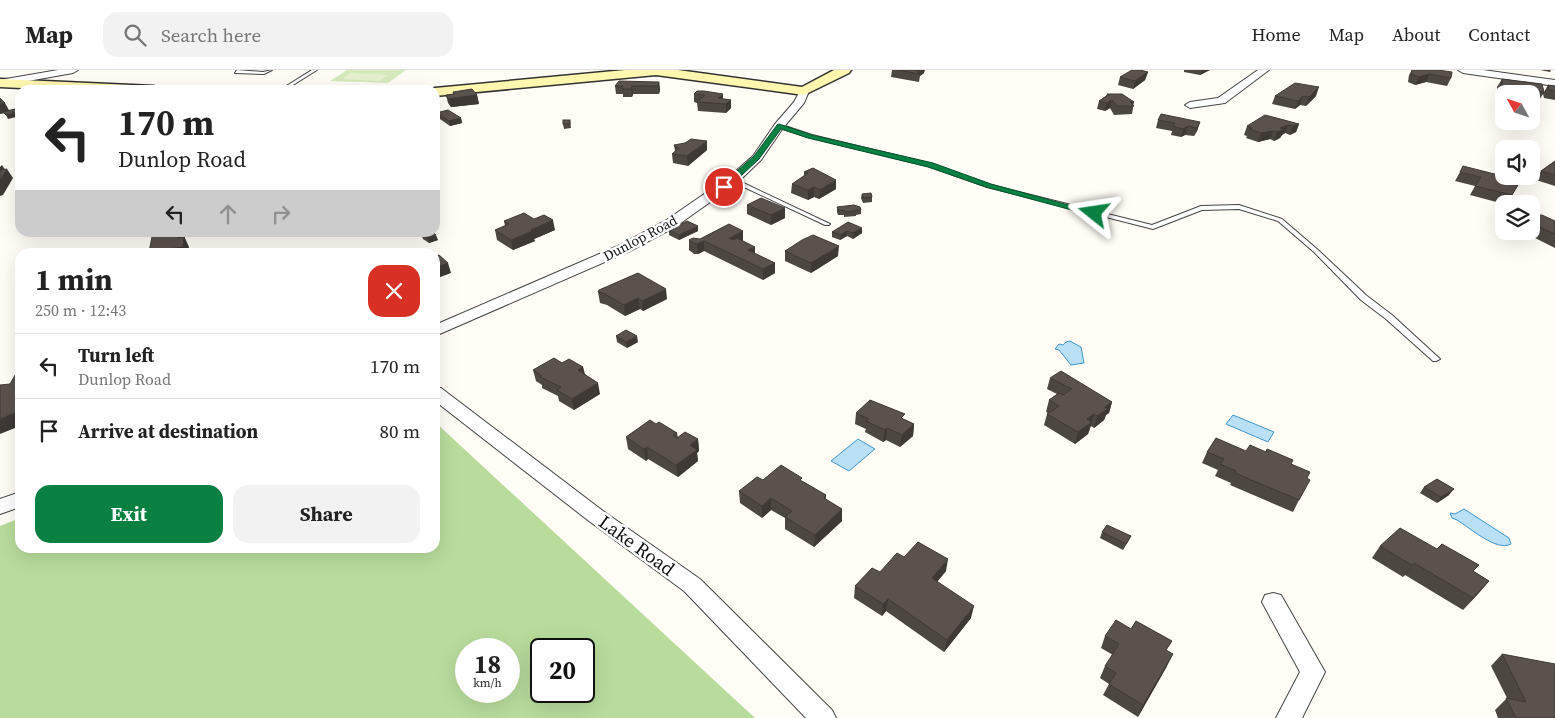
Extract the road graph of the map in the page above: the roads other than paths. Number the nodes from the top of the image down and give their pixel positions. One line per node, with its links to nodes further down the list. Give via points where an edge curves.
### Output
1 (73, 70): 9 (street)
2 (86, 70): 11 (main road, via 78,80)
3 (240, 70): 4 (lane, via 236,72 264,73)
4 (270, 70)
5 (314, 70): 12 (lane)
6 (844, 70): 13 (main road)
7 (1264, 70): 15 (street, via 1221,101)
8 (1463, 70): 10 (street)
9 (1, 83): 11 (main road)
10 (1555, 83)
11 (65, 85)
12 (290, 85)
13 (804, 91): 14 (main road, via 656,71); 16 (street, Dunlop Road, via 799,103)
14 (440, 92)
15 (1190, 105)
16 (779, 126): 17 (street, Dunlop Road, via 757,158); 20 (lane, via 930,165 989,186 1153,227 1201,208 1239,208 1280,220)
17 (733, 180): 18 (lane); 19 (street, Dunlop Road, via 670,224 625,248)
18 (827, 224)
19 (440, 329)
20 (1436, 359)
21 (440, 396): 25 (street, Lake Road, via 692,585)
22 (15, 501): 23 (street)
23 (0, 507)
24 (1274, 602): 26 (street, via 1313,672)
25 (822, 718)
26 (1289, 718)

